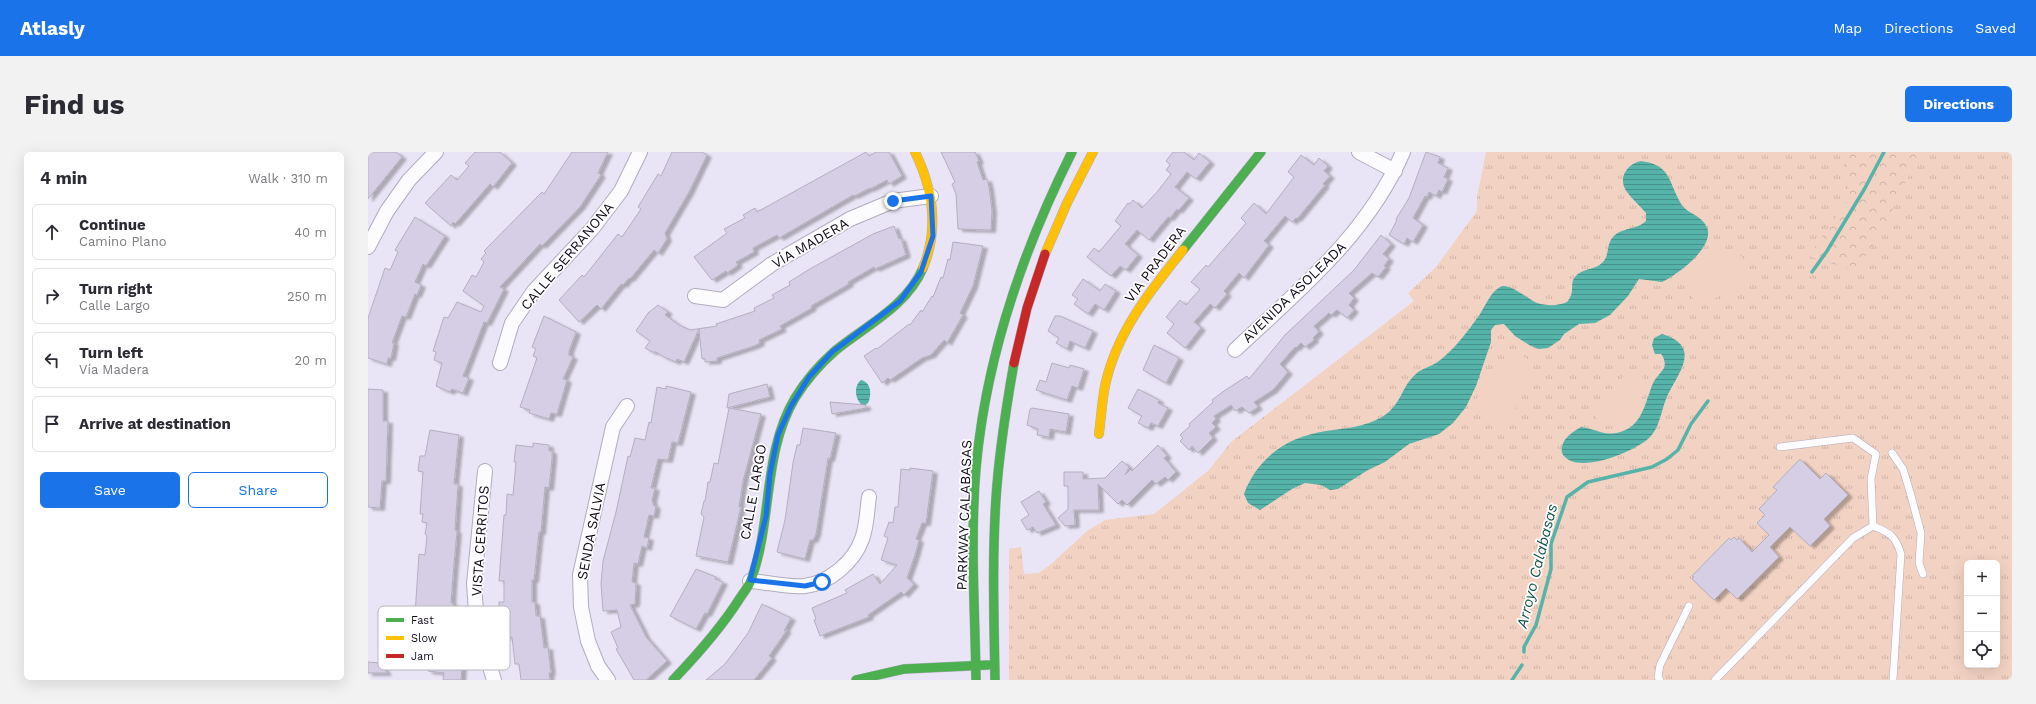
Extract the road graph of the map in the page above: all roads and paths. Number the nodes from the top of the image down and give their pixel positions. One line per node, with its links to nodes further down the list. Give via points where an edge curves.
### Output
1 (436, 152): 11 (street, via 409,180 387,212)
2 (640, 152): 14 (street, CALLE SERRANONA, via 617,196 592,229 534,291 512,323)
3 (915, 152): 10 (street, CALLE LARGO, via 922,165)
4 (1072, 152): 26 (street, PARKWAY CALABASAS, via 1032,235 1012,289 984,401 976,469 974,530)
5 (1093, 152): 27 (street, via 1044,256 1010,382 998,464 995,509)
6 (1261, 152): 16 (street, VIA PRADERA, via 1142,301 1120,341 1105,385)
7 (1359, 152): 9 (street)
8 (1403, 152): 9 (street, AVENIDA ASOLEADA)
9 (1395, 170): 13 (street, AVENIDA ASOLEADA, via 1374,207 1345,245)
10 (931, 196): 12 (street, VÍA MADERA, via 893,201 850,219 772,264 723,300); 23 (street, CALLE LARGO, via 933,236 921,272 900,301 832,352 809,377 791,406 778,435 770,474 766,516)
11 (368, 247)
12 (695, 296)
13 (1235, 350)
14 (500, 363)
15 (627, 406): 30 (street, SENDA SALVIA, via 613,427 580,575 581,607 588,641 598,666)
16 (1099, 434)
17 (1780, 447): 21 (lane, via 1853,438 1876,454 1871,479)
18 (1892, 453): 22 (lane, via 1903,469 1921,533 1919,563)
19 (485, 471): 24 (street, VISTA CERRITOS, via 474,584)
20 (869, 497): 23 (street, via 862,540 851,559 836,573 822,582 805,586)
21 (1873, 526): 36 (lane, via 1853,538); 37 (lane, via 1887,531 1896,540 1901,554)
22 (1922, 574)
23 (750, 580): 31 (street, CALLE LARGO, via 718,633)
24 (476, 606)
25 (1689, 606): 35 (lane, via 1660,665)
26 (976, 665): 27 (street); 32 (street, via 904,669); 33 (street, PARKWAY CALABASAS)
27 (995, 665): 34 (street)
28 (491, 670): 29 (street, VISTA CERRITOS)
29 (494, 680)
30 (608, 680)
31 (673, 680)
32 (856, 680)
33 (976, 680)
34 (995, 680)
35 (1660, 680)
36 (1715, 680)
37 (1892, 680)

